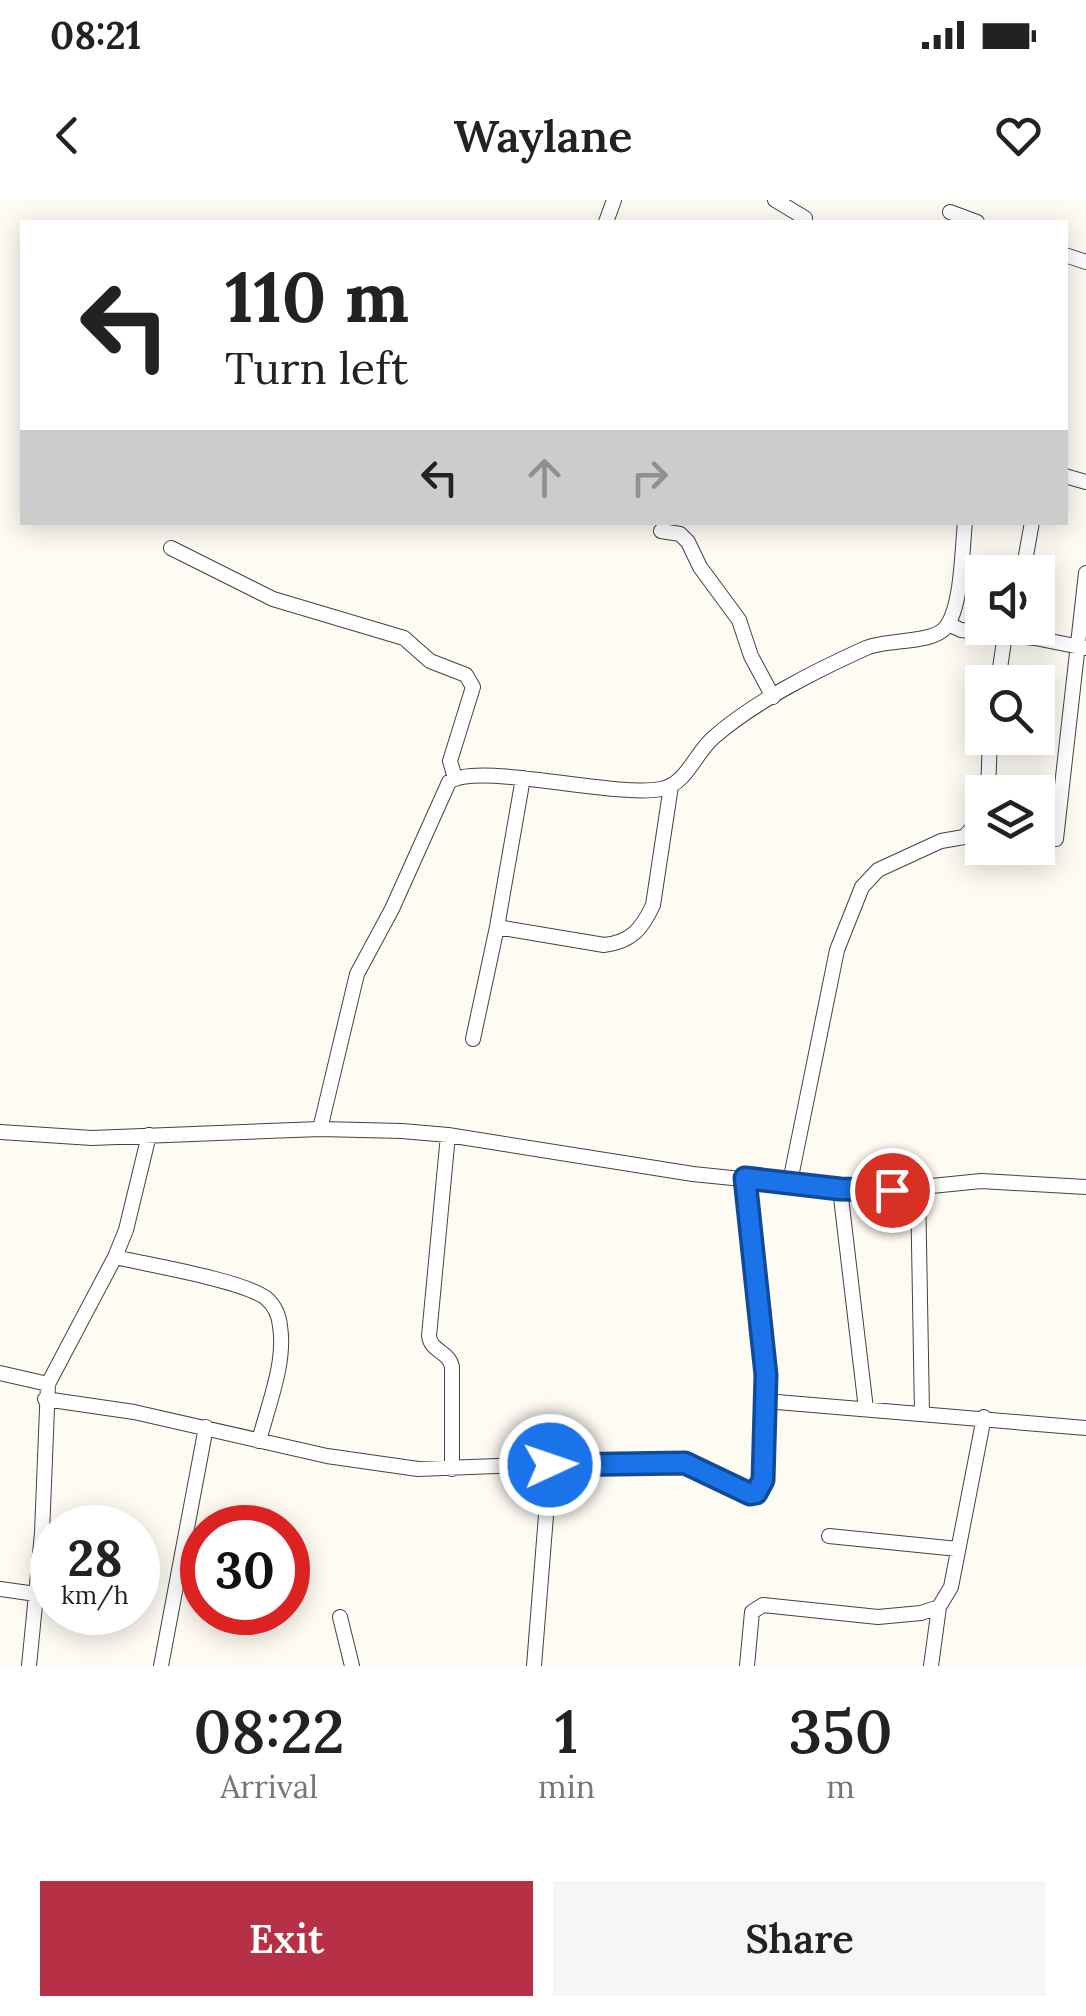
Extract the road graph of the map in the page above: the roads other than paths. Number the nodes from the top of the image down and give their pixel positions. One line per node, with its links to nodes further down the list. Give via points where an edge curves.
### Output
1 (775, 200): 2 (street)
2 (805, 218)
3 (965, 525): 9 (street)
4 (1032, 525): 7 (street)
5 (661, 530): 13 (street, via 688,542 739,620)
6 (171, 548): 14 (street, via 273,599 406,639 430,661 466,675 473,687 450,761)
7 (1027, 555)
8 (1086, 573): 12 (street)
9 (948, 624): 10 (street); 13 (street, via 937,635 873,645)
10 (965, 630)
11 (1055, 643): 12 (street)
12 (1082, 648): 18 (street)
13 (773, 697): 16 (street, via 713,738)
14 (455, 778): 15 (street); 21 (street, via 357,974)
15 (523, 778): 16 (street, via 611,790); 19 (street)
16 (671, 786): 19 (street, via 653,905 634,935 604,945)
17 (965, 836): 26 (street, via 878,870 862,887 837,950)
18 (1056, 839)
19 (497, 926): 20 (street)
20 (472, 1039)
21 (320, 1129): 23 (street); 24 (street)
22 (0, 1132): 24 (street)
23 (448, 1134): 25 (street); 41 (street, via 429,1336 452,1367)
24 (150, 1135): 30 (street)
25 (745, 1178): 26 (street); 33 (street)
26 (790, 1182): 29 (street)
27 (918, 1186): 28 (street, via 981,1181); 29 (street); 35 (street)
28 (1086, 1187)
29 (840, 1189): 34 (street)
30 (115, 1256): 32 (street); 39 (street, via 239,1286 273,1306 280,1354)
31 (0, 1374): 32 (street)
32 (46, 1392): 37 (street); 42 (street)
33 (765, 1401): 34 (street); 40 (street, via 763,1480 756,1493 685,1463)
34 (866, 1408): 35 (street)
35 (922, 1413): 36 (street)
36 (984, 1417): 38 (street); 44 (street)
37 (206, 1427): 39 (street); 51 (street)
38 (1086, 1428)
39 (259, 1441): 41 (street, via 376,1464)
40 (550, 1465): 41 (street); 53 (street)
41 (452, 1469)
42 (43, 1505)
43 (829, 1536): 44 (street)
44 (958, 1549): 47 (street)
45 (0, 1589): 46 (street)
46 (30, 1593)
47 (939, 1606): 54 (street, via 878,1618 763,1604 752,1612); 55 (street)
48 (340, 1617): 52 (street)
49 (32, 1635): 50 (street)
50 (29, 1666)
51 (161, 1666)
52 (352, 1666)
53 (534, 1666)
54 (747, 1666)
55 (931, 1666)

